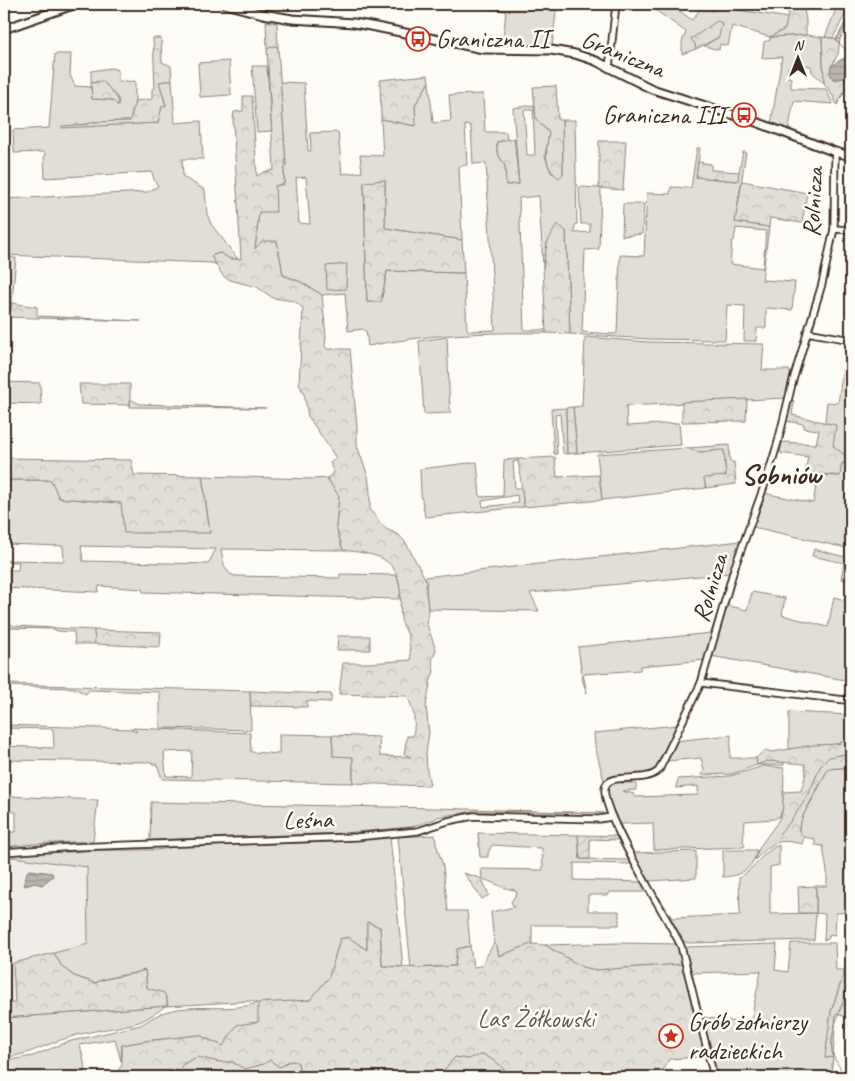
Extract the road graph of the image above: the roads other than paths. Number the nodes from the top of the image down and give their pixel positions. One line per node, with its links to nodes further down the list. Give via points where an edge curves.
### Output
1 (76, 4): 4 (street)
2 (225, 4): 5 (street, Graniczna, via 292,19 376,26 483,50 564,52)
3 (616, 4): 5 (street)
4 (4, 28)
5 (609, 68): 6 (street, Graniczna, via 652,88)
6 (835, 152): 7 (street, Graniczna); 8 (street, Rolnicza)
7 (851, 156)
8 (834, 229): 9 (street); 10 (street, Rolnicza)
9 (851, 230)
10 (807, 332): 11 (street); 12 (street, Rolnicza, via 768,476 734,568)
11 (851, 340)
12 (701, 683): 13 (street); 14 (street, Rolnicza, via 660,770 648,777 613,780 606,785 604,793)
13 (845, 700)
14 (611, 817): 15 (street, Leśna, via 473,816 418,831 356,837); 16 (street, Rolnicza, via 681,946)
15 (4, 852)
16 (714, 1077)

